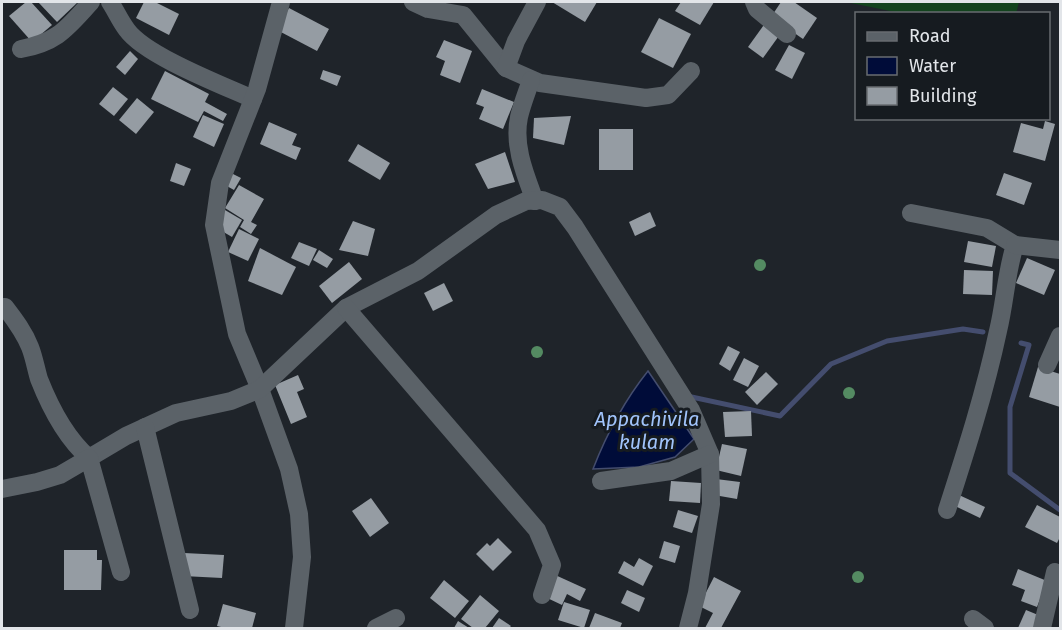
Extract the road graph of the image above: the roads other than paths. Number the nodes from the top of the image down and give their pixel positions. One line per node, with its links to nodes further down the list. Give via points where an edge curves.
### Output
1 (91, 2): 9 (street, via 60,34 42,45)
2 (110, 2): 13 (street, via 127,31 150,50)
3 (281, 2): 13 (street)
4 (413, 2): 7 (street, via 428,9)
5 (537, 2): 10 (street)
6 (754, 2): 8 (street)
7 (466, 8): 10 (street)
8 (787, 34)
9 (21, 49)
10 (506, 68): 12 (street)
11 (691, 71): 12 (street, via 668,95 646,98)
12 (531, 80): 14 (street, via 519,118 518,144)
13 (253, 99): 22 (street, via 220,183 214,225 237,334)
14 (535, 201): 19 (street, via 526,201 496,215 418,271); 24 (street, via 560,207 575,227 691,410)
15 (911, 213): 16 (street, via 987,228)
16 (1015, 245): 17 (street); 28 (street, via 998,332)
17 (1060, 250)
18 (2, 307): 25 (street, via 20,326 39,379 62,425)
19 (346, 308): 22 (street); 31 (street, via 537,530 552,565)
20 (1060, 336): 21 (street)
21 (1047, 365)
22 (260, 389): 23 (street, via 231,401 176,413); 34 (street, via 289,469 299,514 302,557)
23 (145, 428): 25 (street); 32 (street)
24 (710, 454): 26 (street, via 671,471); 36 (street, via 711,504 697,593)
25 (89, 458): 27 (street, via 60,475); 29 (street)
26 (601, 481)
27 (2, 489)
28 (947, 510)
29 (121, 572)
30 (1055, 572): 37 (street)
31 (542, 595)
32 (190, 610)
33 (396, 618): 35 (street)
34 (294, 628)
35 (376, 628)
36 (687, 628)
37 (1042, 628)

